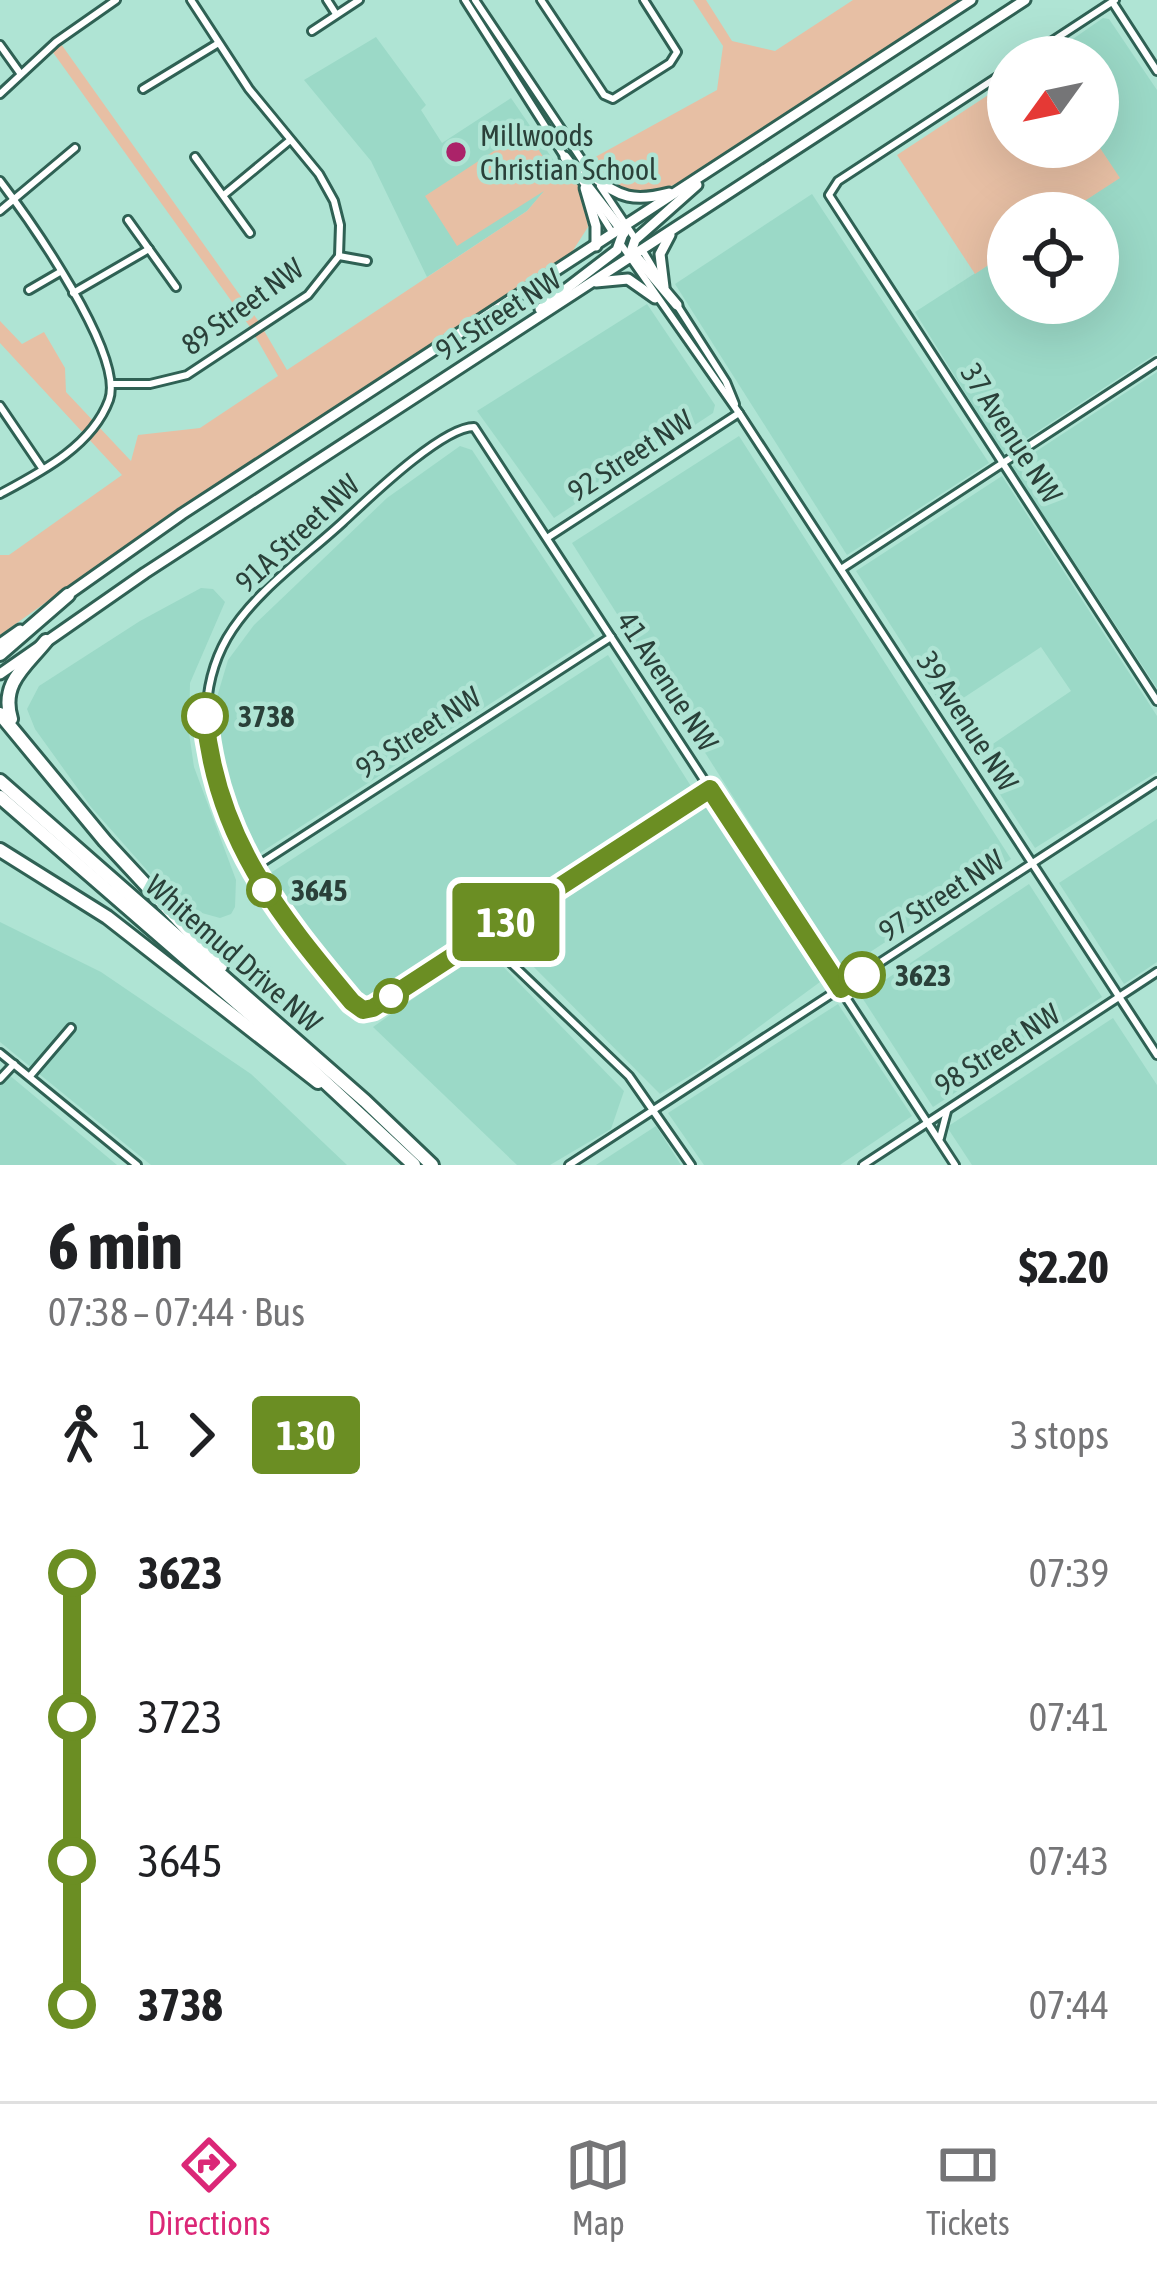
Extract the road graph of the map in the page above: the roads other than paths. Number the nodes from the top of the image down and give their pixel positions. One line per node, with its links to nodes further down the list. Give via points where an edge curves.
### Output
1 (116, 0): 19 (street)
2 (191, 0): 16 (street)
3 (327, 0): 13 (street)
4 (359, 0): 13 (street)
5 (465, 0): 12 (street)
6 (492, 0): 12 (street)
7 (541, 0): 8 (street, via 609,99 676,55)
8 (644, 0)
9 (971, 0): 25 (main road, 91 Street NW)
10 (1025, 0): 36 (main road, 91 Street NW)
11 (1113, 1): 15 (street); 18 (street)
12 (476, 6): 27 (street); 28 (street)
13 (336, 14): 14 (street)
14 (312, 31)
15 (1060, 36)
16 (218, 43): 21 (street); 23 (street)
17 (0, 45): 19 (street)
18 (1157, 71)
19 (20, 73): 22 (street)
20 (987, 84): 57 (street, 37 Avenue NW, via 830,190)
21 (143, 89)
22 (0, 94)
23 (289, 141): 32 (street); 41 (street, via 334,201)
24 (75, 148): 33 (street)
25 (739, 152): 31 (main road, 91 Street NW); 38 (main road)
26 (196, 157): 32 (street)
27 (565, 157): 30 (street); 38 (main road)
28 (593, 176): 31 (main road, via 632,199); 38 (street)
29 (0, 181): 33 (street)
30 (585, 188): 38 (street); 39 (main road)
31 (680, 190): 38 (main road, 91 Street NW)
32 (225, 194): 37 (street)
33 (14, 199): 34 (street); 43 (street)
34 (0, 211)
35 (128, 220): 40 (street)
36 (680, 224): 38 (main road, 91 Street NW); 45 (main road, via 661,250)
37 (250, 233)
38 (628, 242): 39 (main road, 91 Street NW); 44 (main road, 91 Street NW); 45 (street, 39 Avenue NW); 49 (street, 39 Avenue NW); 50 (main road); 51 (main road)
39 (596, 245): 62 (main road, 91 Street NW)
40 (149, 249): 46 (street); 48 (street)
41 (339, 256): 42 (street); 53 (street, 89 Street NW, via 308,296 203,366 150,384)
42 (367, 261)
43 (60, 272): 47 (street); 48 (street)
44 (591, 283): 49 (main road, via 628,279); 51 (main road, 91 Street NW)
45 (664, 286): 50 (street, 39 Avenue NW)
46 (176, 287)
47 (29, 290)
48 (73, 293): 53 (street, via 104,346)
49 (655, 298): 55 (street, 39 Avenue NW)
50 (677, 305): 55 (street, 39 Avenue NW)
51 (493, 346): 65 (main road, 91 Street NW)
52 (1157, 362): 57 (street)
53 (112, 384): 58 (street, via 82,442)
54 (0, 406): 58 (street)
55 (739, 413): 60 (street, 92 Street NW); 61 (street, 39 Avenue NW)
56 (475, 427): 60 (street, 41 Avenue NW); 77 (street, 91A Street NW, via 398,471 251,606 216,659 207,690 208,747)
57 (1002, 463): 61 (street); 68 (street, 37 Avenue NW)
58 (42, 469): 59 (street)
59 (0, 494)
60 (547, 538): 63 (street, 41 Avenue NW)
61 (841, 569): 76 (street, 39 Avenue NW)
62 (68, 595): 64 (main road, 91 Street NW); 66 (highway)
63 (611, 637): 73 (street, 41 Avenue NW); 77 (street, 93 Street NW)
64 (3, 641)
65 (46, 641): 67 (main road, 91 Street NW); 70 (highway, via 3,692)
66 (0, 655)
67 (0, 674)
68 (1157, 700)
69 (0, 714): 70 (highway)
70 (24, 740): 81 (highway)
71 (0, 781): 81 (highway, Whitemud Drive NW)
72 (1157, 782): 76 (street, 97 Street NW)
73 (710, 789): 78 (street); 80 (street, 41 Avenue NW)
74 (0, 797): 89 (highway, Whitemud Drive NW)
75 (0, 850): 89 (highway, via 107,917)
76 (1033, 864): 80 (street, 97 Street NW); 82 (street, 39 Avenue NW)
77 (252, 868): 78 (street, via 280,915 363,1010)
78 (484, 937): 91 (street)
79 (1157, 972): 82 (street, 98 Street NW)
80 (841, 989): 91 (street, 97 Street NW); 92 (street, 41 Avenue NW)
81 (241, 991): 96 (highway, Whitemud Drive NW)
82 (1119, 997): 85 (street, 39 Avenue NW); 90 (street, 98 Street NW)
83 (71, 1028): 87 (street)
84 (0, 1053): 86 (street)
85 (1157, 1055)
86 (14, 1064): 87 (street); 88 (street)
87 (30, 1076): 94 (street)
88 (0, 1079)
89 (338, 1093): 95 (highway, Whitemud Drive NW)
90 (948, 1109): 92 (street, 98 Street NW); 93 (street)
91 (655, 1111): 97 (street, 97 Street NW); 98 (street)
92 (927, 1123): 93 (street, 41 Avenue NW); 99 (street, 98 Street NW)
93 (940, 1142): 100 (street, 41 Avenue NW)
94 (135, 1164)
95 (414, 1165)
96 (432, 1165)
97 (569, 1165)
98 (691, 1165)
99 (863, 1165)
100 (955, 1165)

